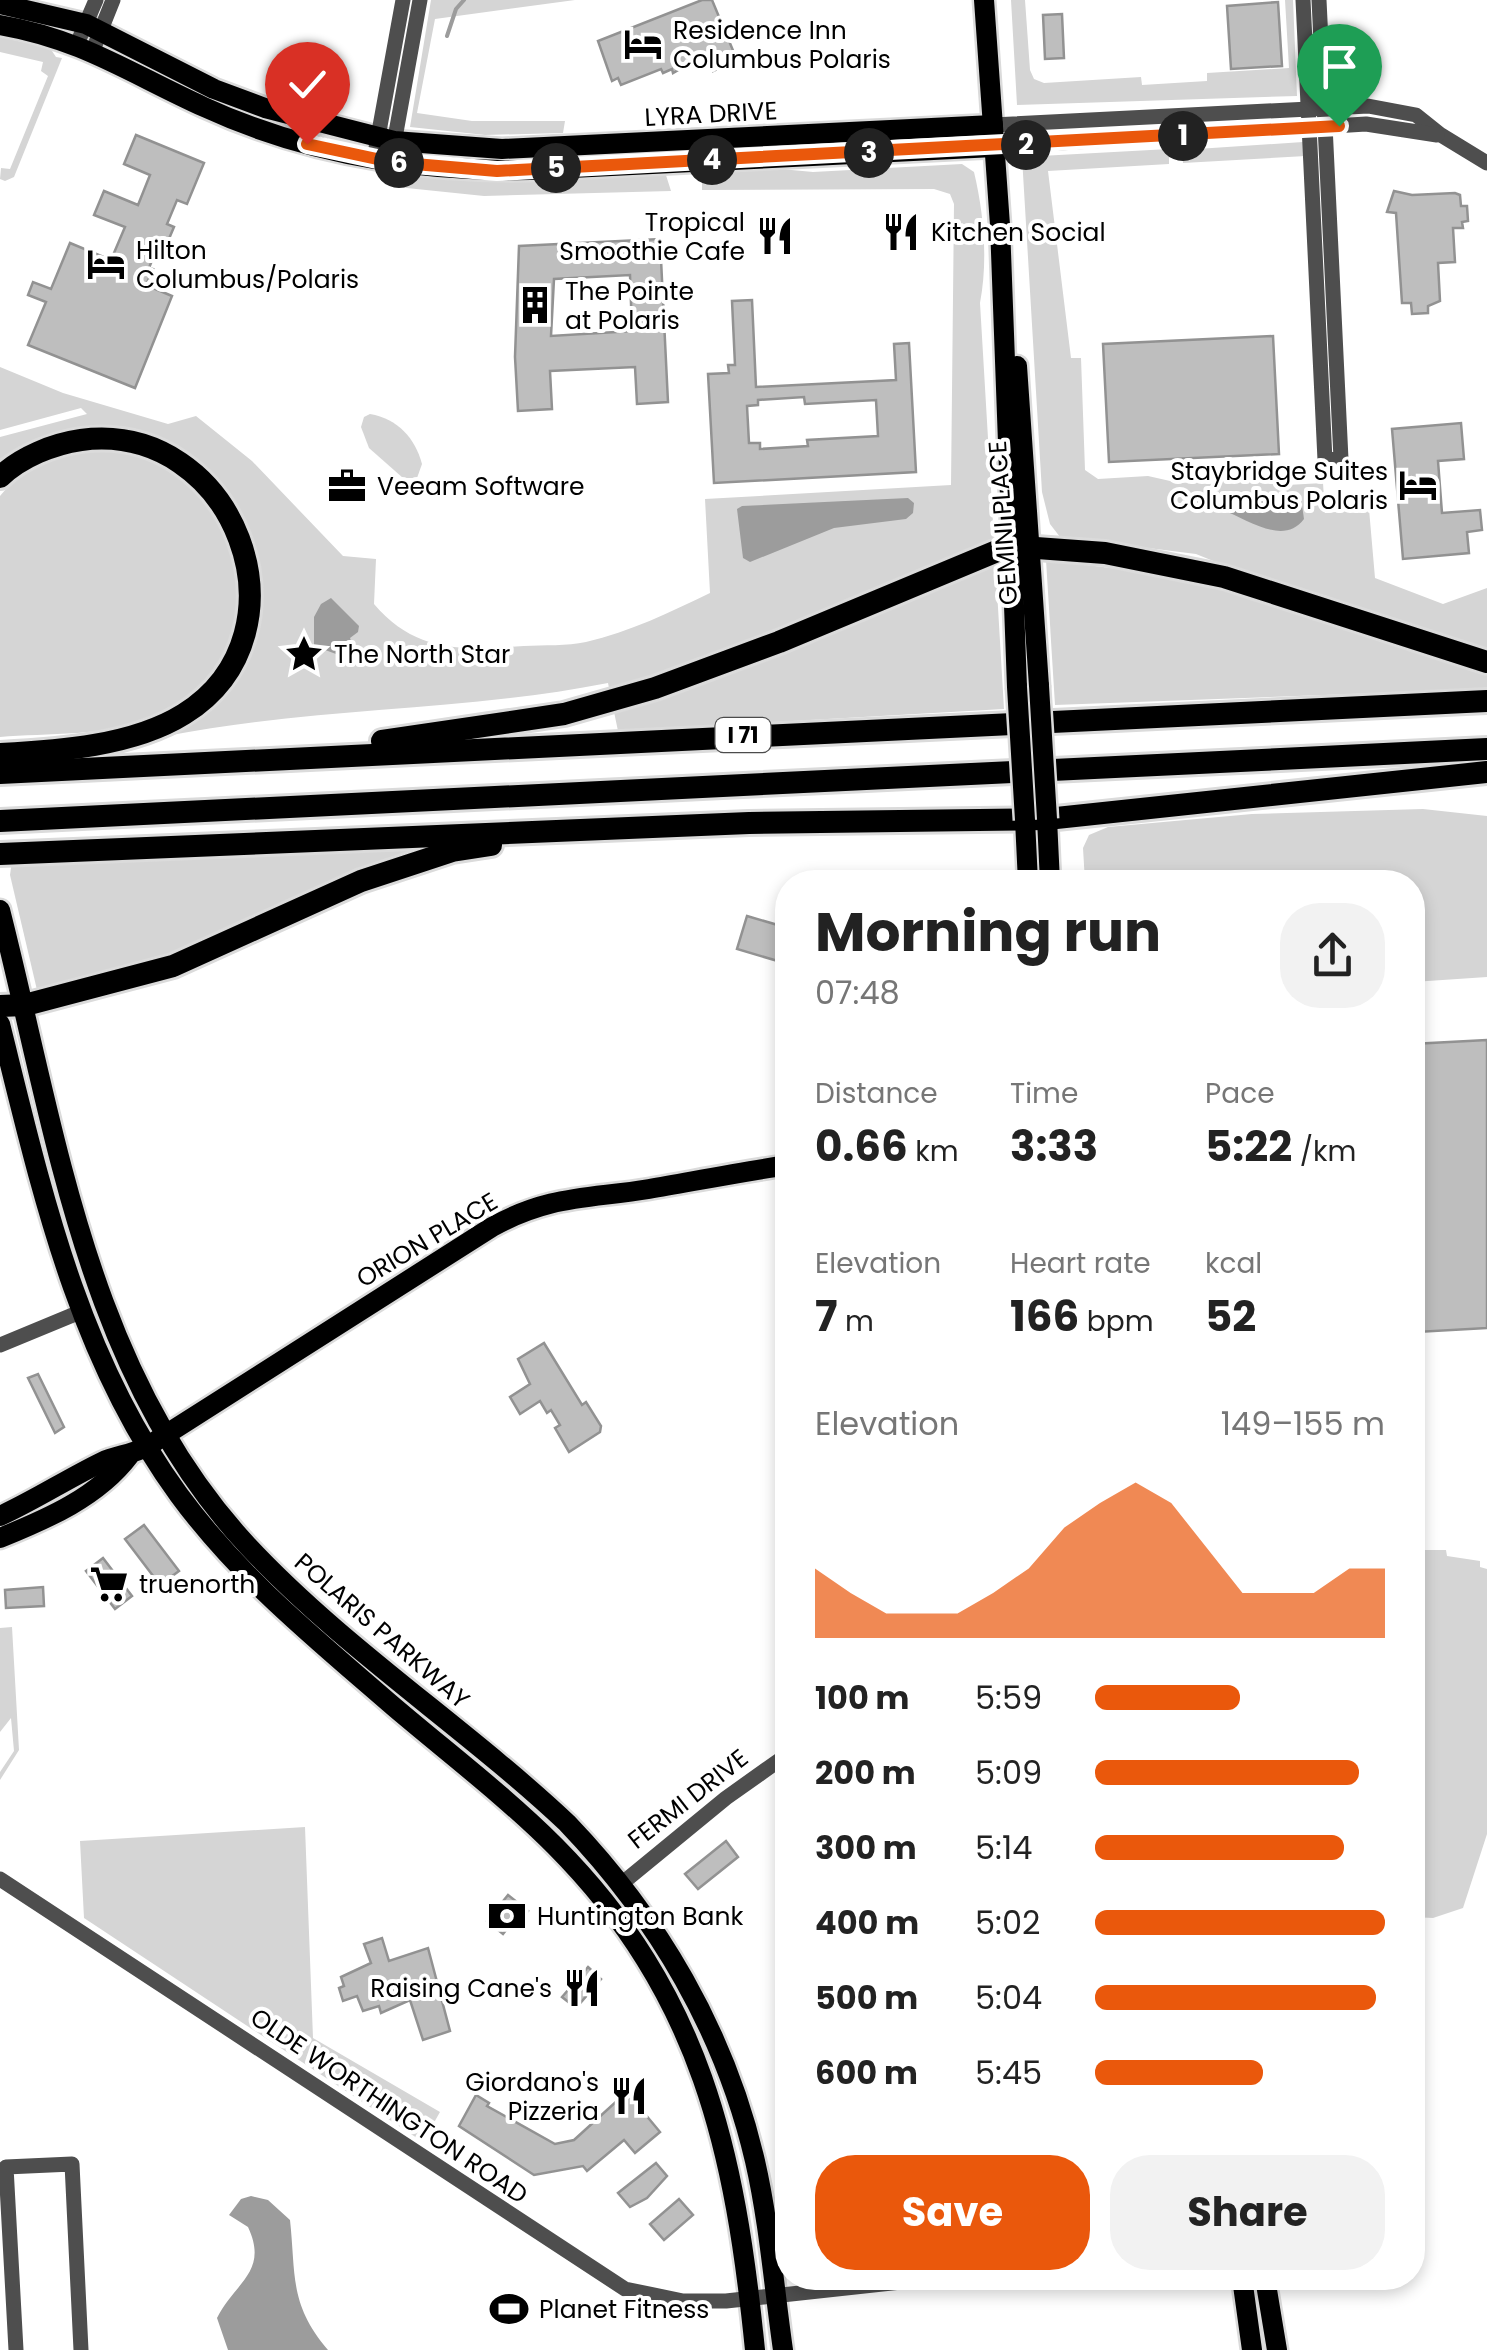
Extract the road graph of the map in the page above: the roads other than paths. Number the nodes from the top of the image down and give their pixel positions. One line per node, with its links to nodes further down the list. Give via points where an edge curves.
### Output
1 (96, 0): 10 (street)
2 (113, 0): 10 (street)
3 (403, 0): 15 (street)
4 (420, 0): 15 (street)
5 (984, 0): 13 (main road, GEMINI PLACE)
6 (1302, 0): 11 (street)
7 (1319, 0): 11 (street)
8 (0, 4): 10 (main road, LYRA DRIVE)
9 (0, 25): 10 (main road, LYRA DRIVE)
10 (89, 37): 15 (main road, LYRA DRIVE)
11 (1314, 106): 12 (street); 13 (street, LYRA DRIVE); 14 (street, LYRA DRIVE, via 1398,110 1416,115)
12 (1315, 128): 12 (street, via 1325,460 1341,459); 13 (street, LYRA DRIVE); 14 (street, LYRA DRIVE, via 1366,124)
13 (994, 136): 15 (main road, LYRA DRIVE, via 531,170 482,171); 18 (main road, GEMINI PLACE)
14 (1441, 136): 16 (street, LYRA DRIVE)
15 (384, 150)
16 (1487, 163)
17 (0, 477): 22 (highway, via 10,466 71,442 130,440 164,452 220,498 248,561 249,598 245,631 229,668 205,700 182,716 112,740)
18 (1020, 546): 19 (highway, via 1106,553 1224,576); 23 (highway, via 655,688 564,714); 26 (main road, GEMINI PLACE, bridge, via 1039,686); 26 (main road, GEMINI PLACE, bridge, via 1017,688)
19 (1487, 662)
20 (1487, 700): 23 (highway, I 71)
21 (1487, 749): 27 (highway, I 71)
22 (0, 754)
23 (260, 759): 25 (highway, I 71)
24 (1487, 772): 26 (highway)
25 (0, 773)
26 (1036, 820): 28 (highway); 30 (main road); 31 (main road)
27 (0, 821)
28 (583, 829): 29 (highway); 33 (highway, via 452,852 361,881 173,966)
29 (0, 854)
30 (1030, 870)
31 (1047, 870)
32 (0, 910): 33 (main road, POLARIS PARKWAY)
33 (24, 1005): 34 (highway); 39 (main road, POLARIS PARKWAY, via 48,1123 90,1269)
34 (0, 1006)
35 (0, 1024): 37 (main road, POLARIS PARKWAY, via 53,1234)
36 (775, 1167): 39 (main road, ORION PLACE, via 569,1197 525,1210)
37 (80, 1312): 38 (street); 40 (main road, POLARIS PARKWAY)
38 (0, 1345)
39 (167, 1434): 40 (main road, ORION PLACE); 45 (main road, POLARIS PARKWAY, via 247,1545 536,1794)
40 (138, 1451): 41 (main road, ORION PLACE, via 106,1459); 42 (main road, ORION PLACE, via 114,1477 70,1506); 50 (main road, POLARIS PARKWAY, via 241,1572 529,1821 629,1937 666,1994 712,2102 736,2192)
41 (0, 1516)
42 (0, 1538)
43 (775, 1763): 45 (street, FERMI DRIVE)
44 (0, 1879): 50 (street, OLDE WORTHINGTON ROAD, via 612,2282 683,2301)
45 (620, 1885): 49 (main road, POLARIS PARKWAY, via 687,1983 728,2072 755,2161)
46 (823, 2290): 49 (street, OLDE WORTHINGTON ROAD)
47 (1244, 2290): 55 (main road)
48 (1267, 2290): 56 (main road)
49 (775, 2295): 50 (street, OLDE WORTHINGTON ROAD); 54 (main road, POLARIS PARKWAY)
50 (749, 2297): 53 (main road, POLARIS PARKWAY)
51 (16, 2350): 52 (street, via 6,2168 72,2164)
52 (81, 2350)
53 (754, 2350)
54 (782, 2350)
55 (1252, 2350)
56 (1277, 2350)

